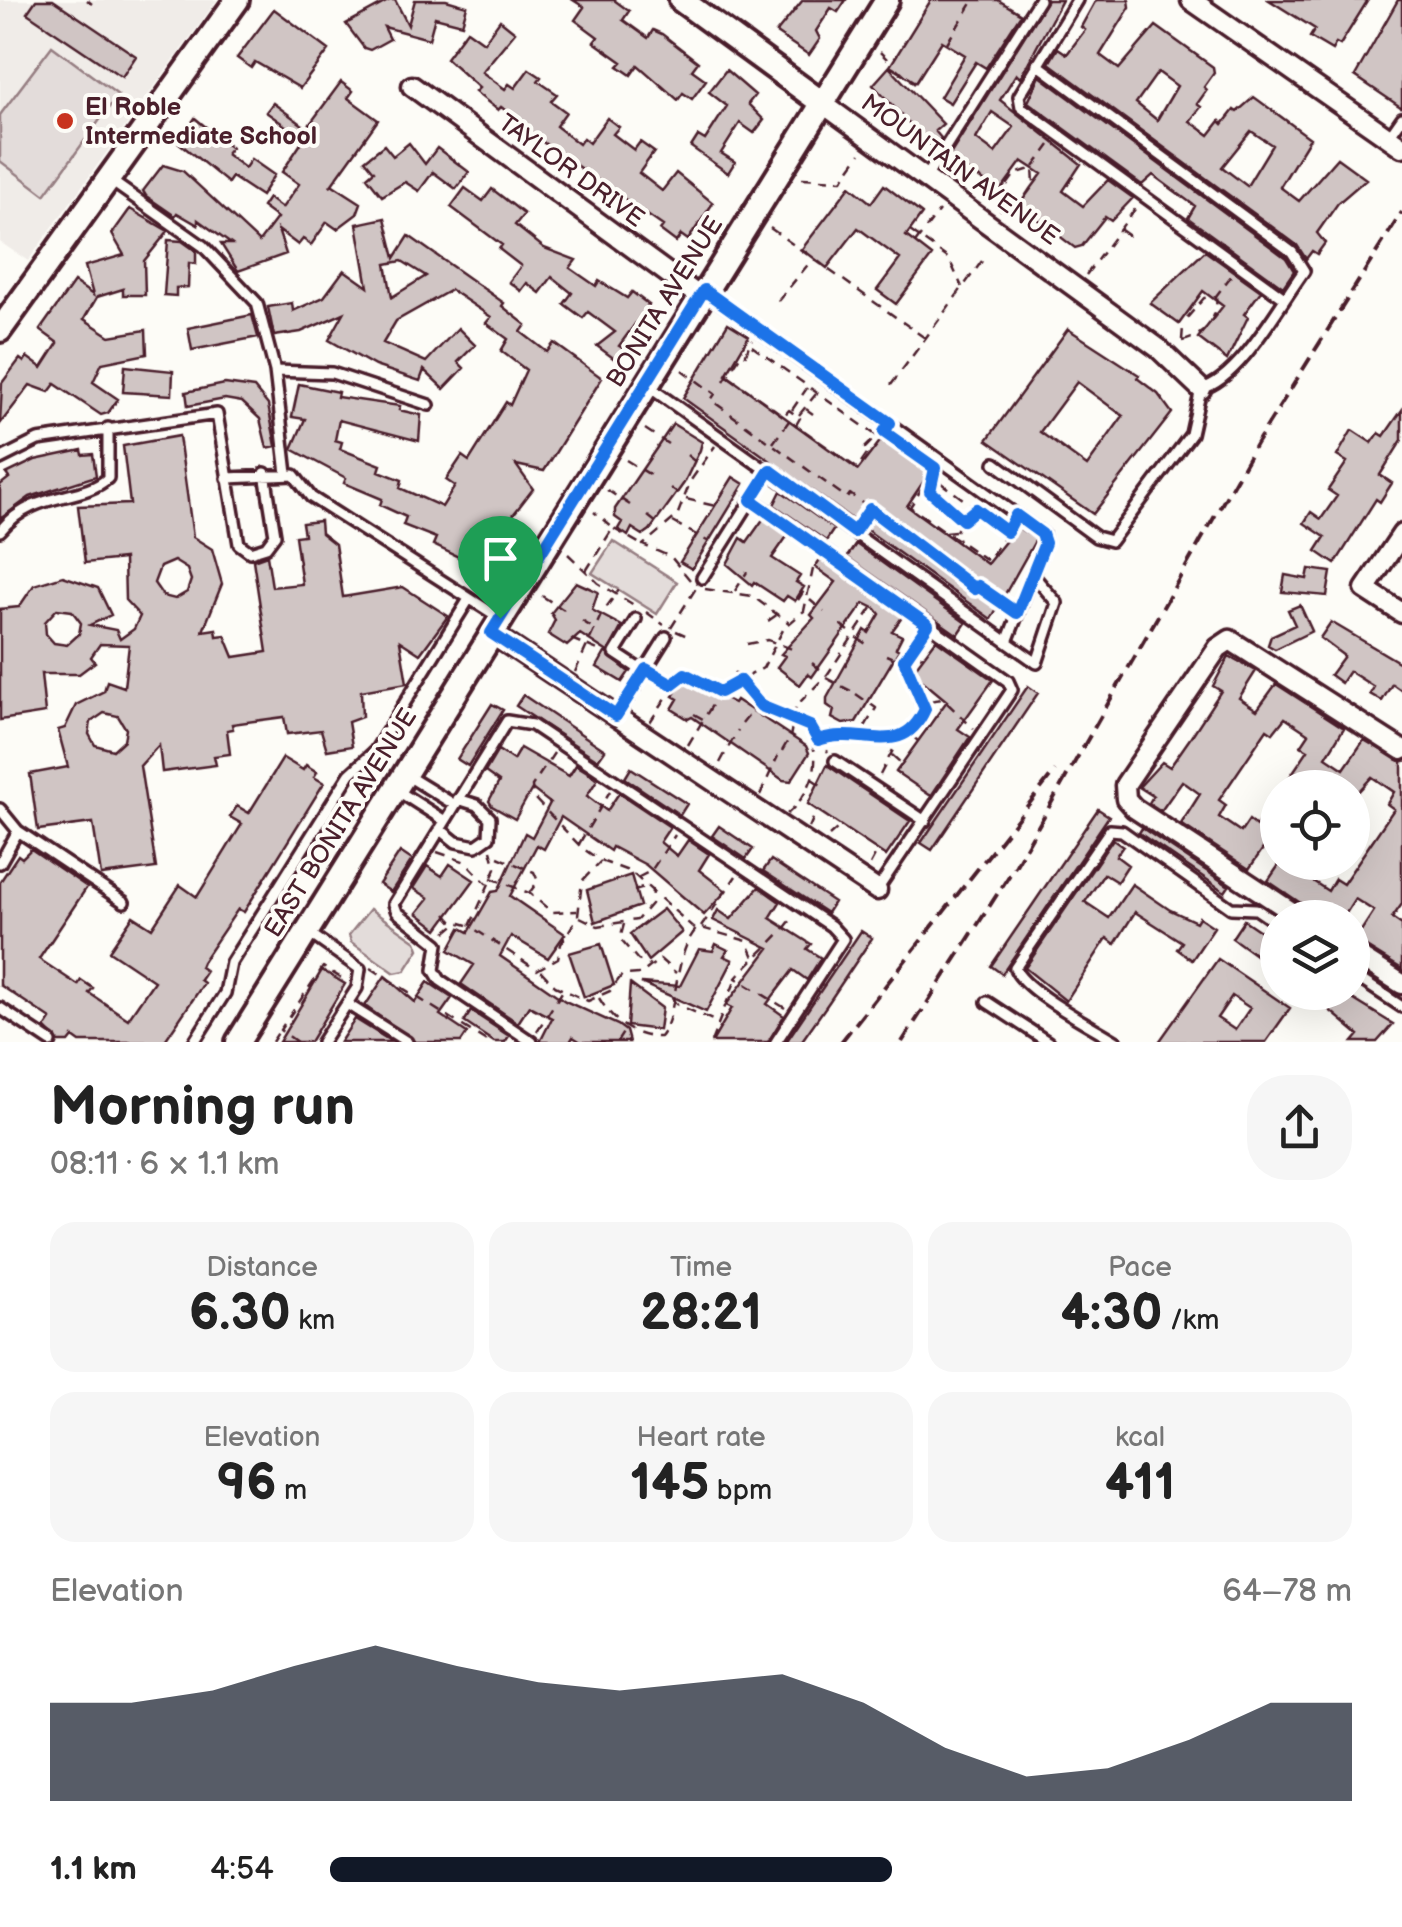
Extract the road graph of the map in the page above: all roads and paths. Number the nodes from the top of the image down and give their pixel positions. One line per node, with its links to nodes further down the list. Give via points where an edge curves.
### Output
1 (87, 0): 9 (path)
2 (238, 0): 24 (main road)
3 (681, 0): 17 (main road, MOUNTAIN AVENUE)
4 (886, 0): 17 (main road, BONITA AVENUE)
5 (974, 0): 10 (path)
6 (1039, 0): 25 (lane)
7 (1077, 0): 13 (lane)
8 (1191, 0): 20 (street)
9 (92, 4)
10 (947, 43)
11 (880, 52): 12 (path)
12 (892, 63)
13 (1037, 64): 19 (lane, via 1019,96 1021,107); 47 (lane, via 1292,252 1304,271)
14 (897, 68): 15 (path)
15 (915, 84)
16 (412, 86): 45 (street, TAYLOR DRIVE)
17 (822, 104): 25 (street, MOUNTAIN AVENUE); 45 (main road, BONITA AVENUE)
18 (1402, 118): 20 (lane)
19 (1058, 134): 22 (path); 28 (lane)
20 (1395, 142)
21 (862, 152): 23 (path, via 842,180)
22 (1033, 168): 26 (path); 29 (path, via 1034,183)
23 (802, 178)
24 (109, 179): 50 (main road); 58 (lane, via 203,246 257,303)
25 (926, 179): 64 (street, MOUNTAIN AVENUE, via 1158,348)
26 (1007, 185)
27 (1004, 194): 31 (path)
28 (1144, 196): 35 (path); 42 (lane)
29 (1024, 198)
30 (1016, 203): 31 (path)
31 (1002, 208): 33 (path)
32 (940, 210): 37 (path)
33 (996, 216)
34 (770, 228): 40 (path)
35 (1120, 229): 38 (path); 43 (path)
36 (910, 231): 37 (path)
37 (919, 238): 39 (path); 44 (path, via 949,260)
38 (1132, 238)
39 (915, 242)
40 (812, 260): 48 (path); 53 (path)
41 (982, 261): 44 (path)
42 (1238, 265): 46 (path); 47 (lane)
43 (1082, 280)
44 (962, 288): 53 (path)
45 (702, 294): 61 (main road, BONITA AVENUE); 102 (lane)
46 (1216, 296): 49 (path, via 1204,298); 54 (path, via 1209,324)
47 (1284, 298): 64 (lane, via 1218,385)
48 (778, 300)
49 (1187, 318)
50 (1, 326)
51 (1183, 327): 54 (path)
52 (750, 333): 55 (path)
53 (925, 338): 62 (path)
54 (1182, 341): 56 (path)
55 (750, 344): 59 (path); 63 (path)
56 (1176, 349)
57 (682, 370): 76 (path)
58 (275, 371): 68 (lane, via 332,374); 86 (lane)
59 (728, 376): 60 (path); 70 (path, via 784,416)
60 (724, 381)
61 (645, 384): 74 (lane); 143 (main road, BONITA AVENUE)
62 (891, 385)
63 (807, 389): 65 (path); 67 (path)
64 (1201, 389): 81 (lane, via 1191,434 1111,542)
65 (815, 395): 69 (path); 70 (path, via 878,436 855,470 796,424)
66 (789, 396): 67 (path)
67 (797, 402): 70 (path)
68 (429, 405)
69 (805, 408): 70 (path); 71 (path)
70 (794, 414): 76 (path)
71 (813, 414)
72 (108, 428): 79 (lane, via 38,440); 89 (lane, via 217,414); 109 (lane, via 108,478 28,507)
73 (646, 429): 75 (path)
74 (722, 436): 82 (path); 83 (lane)
75 (668, 444)
76 (772, 444): 77 (path)
77 (779, 448): 83 (path); 98 (path)
78 (687, 456): 82 (path)
79 (0, 459)
80 (626, 460): 87 (path)
81 (996, 463)
82 (700, 466): 93 (path)
83 (768, 468): 94 (lane); 110 (lane)
84 (935, 468): 88 (path)
85 (265, 473): 86 (lane); 89 (lane); 89 (lane, via 275,535 250,552 239,544)
86 (288, 474): 129 (lane, via 311,497)
87 (652, 476)
88 (930, 476): 92 (path); 95 (path)
89 (227, 478)
90 (670, 488): 93 (path)
91 (608, 490): 96 (path)
92 (930, 491): 104 (path); 111 (path, via 921,490 909,507)
93 (684, 498): 97 (path); 105 (path)
94 (751, 500): 116 (lane); 126 (lane)
95 (968, 504): 99 (path); 100 (path)
96 (630, 505)
97 (715, 506)
98 (870, 509): 110 (path); 134 (path)
99 (976, 509): 100 (path); 112 (path)
100 (970, 511): 104 (path)
101 (594, 512): 106 (path)
102 (1016, 515): 112 (path); 121 (lane, via 1045,543)
103 (648, 516): 107 (path)
104 (963, 520): 108 (path)
105 (672, 521): 107 (path); 116 (path)
106 (613, 528): 115 (path); 119 (path)
107 (663, 528): 115 (path)
108 (956, 530): 111 (path); 114 (path)
109 (0, 531)
110 (854, 532): 150 (lane)
111 (946, 532): 114 (path)
112 (1007, 532): 114 (path, via 987,562)
113 (1402, 534): 135 (street, via 1365,588)
114 (960, 542)
115 (643, 545): 122 (path, via 671,556 682,575)
116 (720, 549): 122 (lane)
117 (568, 554): 119 (path)
118 (812, 570): 124 (path)
119 (585, 572): 127 (path)
120 (748, 572): 125 (path)
121 (1032, 574): 134 (lane); 150 (lane, via 1057,602 1036,663)
122 (700, 582): 125 (path); 145 (path)
123 (619, 590): 127 (path)
124 (811, 590): 130 (path); 131 (path)
125 (735, 592): 136 (path)
126 (882, 592): 142 (lane); 146 (path)
127 (615, 594): 144 (path); 145 (path)
128 (542, 596): 132 (path)
129 (469, 599): 143 (lane); 271 (lane, via 231,963 225,993)
130 (798, 600)
131 (810, 600): 133 (path); 140 (path)
132 (564, 610)
133 (824, 612)
134 (1017, 613): 150 (lane)
135 (1402, 613)
136 (779, 614): 139 (path); 140 (path)
137 (636, 619): 155 (lane)
138 (582, 621): 144 (path)
139 (768, 621)
140 (788, 623): 149 (path)
141 (841, 624): 146 (path)
142 (928, 625): 158 (path); 187 (lane, via 1008,681 1012,690)
143 (495, 626): 177 (street); 202 (main road, EAST BONITA AVENUE)
144 (594, 628): 153 (path)
145 (668, 633): 147 (path); 161 (lane)
146 (855, 636): 152 (path); 165 (path)
147 (692, 638)
148 (571, 639): 153 (path)
149 (777, 642): 151 (path); 154 (path); 160 (path)
150 (1006, 642)
151 (747, 644)
152 (868, 645)
153 (586, 646): 155 (path); 164 (path)
154 (795, 650)
155 (614, 654): 161 (lane)
156 (886, 655): 158 (path)
157 (924, 655): 158 (path)
158 (904, 660): 169 (path)
159 (812, 663): 165 (path)
160 (762, 669): 163 (path); 167 (path)
161 (645, 671): 168 (path); 177 (lane)
162 (734, 672): 167 (path)
163 (767, 674)
164 (574, 675)
165 (826, 676): 170 (path); 178 (path)
166 (919, 680): 169 (path)
167 (740, 681): 171 (path); 175 (path)
168 (676, 682): 171 (path, via 685,674); 181 (path)
169 (914, 686): 173 (path)
170 (851, 691)
171 (720, 692): 179 (path)
172 (856, 694): 186 (path, via 876,708)
173 (923, 701): 174 (path); 180 (path); 187 (path, via 944,700)
174 (913, 702)
175 (758, 703): 178 (path); 182 (path)
176 (694, 714): 179 (path)
177 (616, 716): 231 (street)
178 (792, 718): 188 (path, via 810,726); 195 (path)
179 (704, 720): 193 (path)
180 (920, 721): 183 (path); 185 (path)
181 (648, 724)
182 (742, 724)
183 (928, 725)
184 (738, 730): 200 (path)
185 (906, 733): 189 (path); 190 (path)
186 (863, 735): 188 (path, via 840,732); 189 (path); 192 (path)
187 (984, 735): 211 (lane)
188 (818, 740): 198 (path); 201 (path, via 812,743 817,754)
189 (892, 741): 196 (path)
190 (918, 741)
191 (561, 744): 203 (lane); 207 (lane, via 532,725 507,721); 219 (path, via 532,786 533,798)
192 (869, 744)
193 (686, 748)
194 (1402, 750): 234 (street, via 1230,640 1218,648 1125,786 1126,799)
195 (782, 751)
196 (892, 755): 199 (path); 205 (path)
197 (778, 756): 206 (path)
198 (835, 761): 205 (lane)
199 (902, 764)
200 (717, 769)
201 (811, 778): 204 (path); 210 (path)
202 (400, 782): 207 (lane); 212 (lane); 245 (main road, EAST BONITA AVENUE)
203 (616, 782): 213 (lane); 219 (path)
204 (821, 785)
205 (872, 786): 211 (lane)
206 (759, 797)
207 (456, 802): 212 (lane); 218 (lane, via 477,805 490,818)
208 (0, 809): 216 (lane)
209 (816, 812): 215 (path)
210 (786, 814)
211 (925, 821): 231 (lane)
212 (443, 825): 218 (lane, via 456,842); 220 (lane)
213 (682, 826): 226 (lane); 228 (path, via 651,871)
214 (838, 827): 217 (path)
215 (808, 829)
216 (18, 831): 224 (lane); 235 (lane)
217 (826, 840)
218 (483, 841): 222 (path)
219 (579, 845): 223 (path)
220 (429, 846): 229 (path, via 466,862); 246 (lane, via 394,904)
221 (877, 852): 225 (path)
222 (496, 856): 227 (path); 233 (path, via 534,872 538,881)
223 (601, 861): 228 (path); 238 (path, via 582,881)
224 (0, 863)
225 (870, 865)
226 (742, 866): 236 (lane); 243 (path)
227 (491, 878): 229 (path); 233 (path)
228 (638, 878): 230 (path); 232 (path, via 640,889)
229 (488, 885): 242 (path)
230 (652, 888): 241 (path, via 651,904); 244 (path)
231 (878, 890)
232 (634, 891)
233 (530, 893): 238 (path, via 552,912)
234 (1274, 900)
235 (124, 902)
236 (802, 906): 247 (path, via 773,946); 264 (lane, via 843,939)
237 (1260, 912): 282 (lane, via 1231,908 1122,831 1110,830 1015,968 1039,992)
238 (578, 913): 241 (path, via 598,926); 251 (path, via 558,958)
239 (446, 914): 240 (path)
240 (455, 924): 242 (path); 246 (path)
241 (624, 924): 249 (path, via 620,939)
242 (470, 926): 251 (path)
243 (702, 927): 244 (path); 247 (path, via 747,941)
244 (696, 930): 252 (path)
245 (307, 932): 250 (lane); 272 (main road, EAST BONITA AVENUE)
246 (438, 944): 269 (lane, via 434,970 440,980)
247 (754, 957): 253 (path)
248 (1370, 964): 254 (street)
249 (651, 966): 252 (path, via 660,960); 259 (path, via 641,974 622,974)
250 (360, 970): 256 (lane); 277 (path, via 379,971)
251 (541, 970): 257 (path)
252 (678, 974): 258 (path)
253 (736, 978): 264 (path); 265 (path)
254 (1402, 984)
255 (1370, 986): 262 (lane)
256 (356, 988): 261 (lane); 267 (path, via 323,967)
257 (563, 991): 259 (path, via 588,1001); 269 (path)
258 (672, 997): 265 (path); 268 (path, via 665,1030)
259 (599, 998): 266 (path)
260 (987, 1002): 281 (lane)
261 (346, 1004): 275 (lane); 276 (lane)
262 (1402, 1007)
263 (0, 1008): 270 (lane)
264 (795, 1014): 280 (lane)
265 (718, 1023): 279 (path)
266 (626, 1028): 268 (path); 278 (path)
267 (280, 1030): 273 (path); 274 (path)
268 (655, 1040)
269 (531, 1041)
270 (51, 1042)
271 (194, 1042)
272 (238, 1042)
273 (272, 1042)
274 (297, 1042)
275 (322, 1042)
276 (406, 1042)
277 (488, 1042)
278 (617, 1042)
279 (711, 1042)
280 (776, 1042)
281 (1048, 1042)
282 (1116, 1042)

